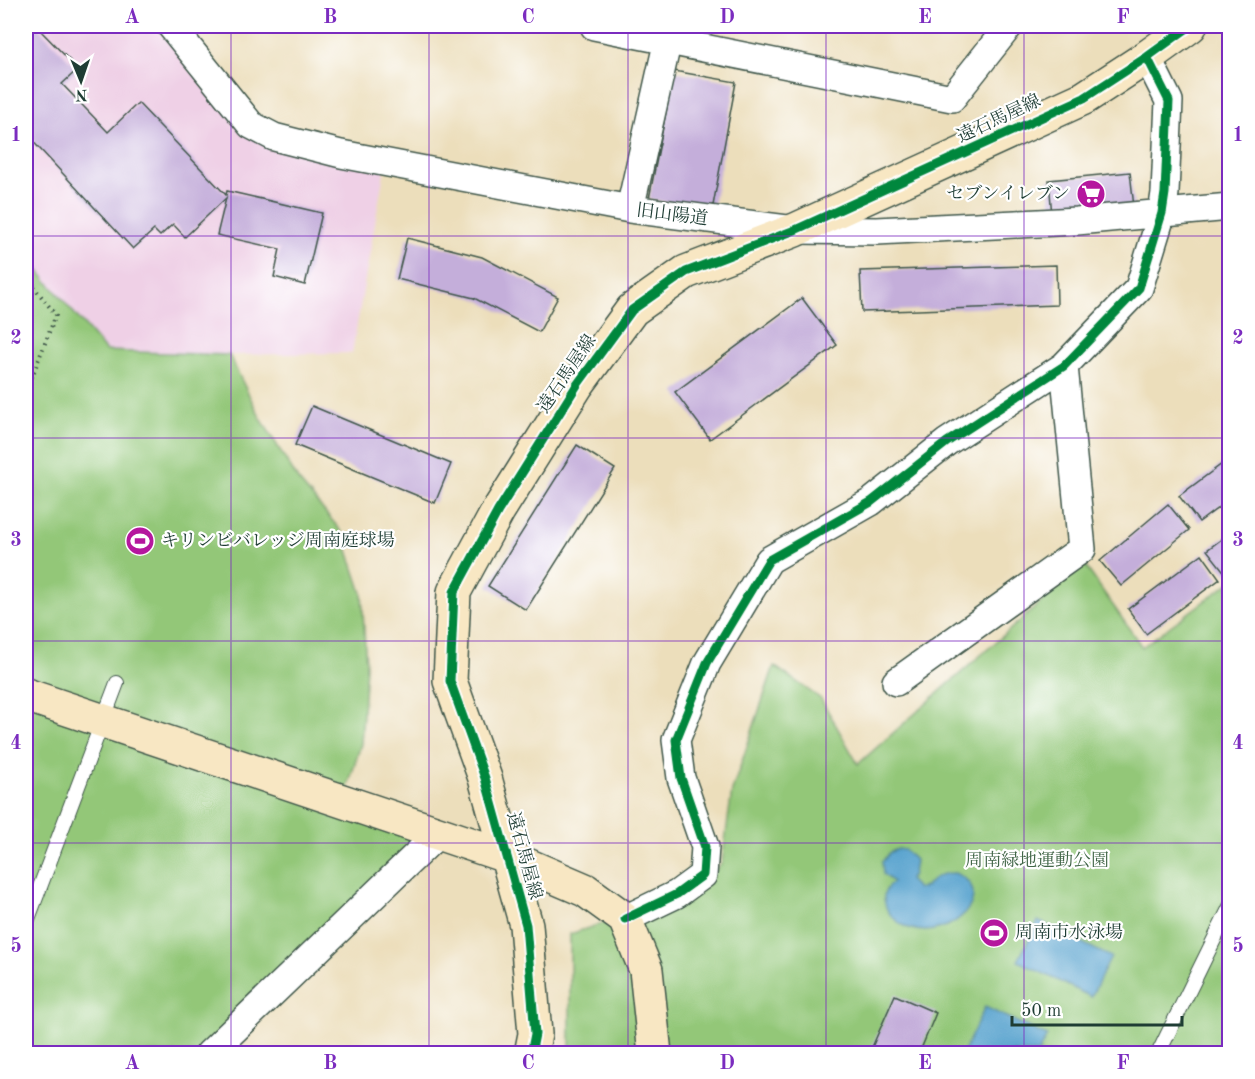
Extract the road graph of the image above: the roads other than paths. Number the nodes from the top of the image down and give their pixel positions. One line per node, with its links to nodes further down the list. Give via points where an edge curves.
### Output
1 (171, 26): 8 (street, 旧山陽道, via 252,125 274,137 340,154)
2 (594, 26): 5 (street)
3 (1009, 26): 5 (street, via 952,98)
4 (1190, 26): 6 (street, 遠石馬屋線)
5 (670, 33): 8 (street)
6 (1147, 57): 9 (street, via 1169,101); 10 (street, 遠石馬屋線, via 1084,98)
7 (1230, 207): 9 (street, 旧山陽道)
8 (630, 209): 10 (street, 旧山陽道)
9 (1162, 213): 10 (street, 旧山陽道, via 877,231); 11 (street, via 1139,288)
10 (795, 230): 17 (street, 遠石馬屋線, via 686,272 632,310 577,385 498,511 454,592 450,681 485,778)
11 (1064, 366): 12 (street, via 1082,549); 19 (street, via 947,442 871,502 769,560 706,663 676,740 681,778 705,847 703,875 677,894)
12 (896, 682)
13 (117, 683): 15 (lane)
14 (26, 695): 15 (street)
15 (104, 721): 16 (street); 20 (lane)
16 (438, 834): 17 (street); 21 (street)
17 (506, 856): 19 (street, via 585,890); 22 (street, 遠石馬屋線, via 526,925 535,1034)
18 (1230, 907): 24 (lane)
19 (625, 919): 23 (street, via 646,970)
20 (26, 924)
21 (208, 1053)
22 (531, 1053)
23 (656, 1053)
24 (1158, 1053)

